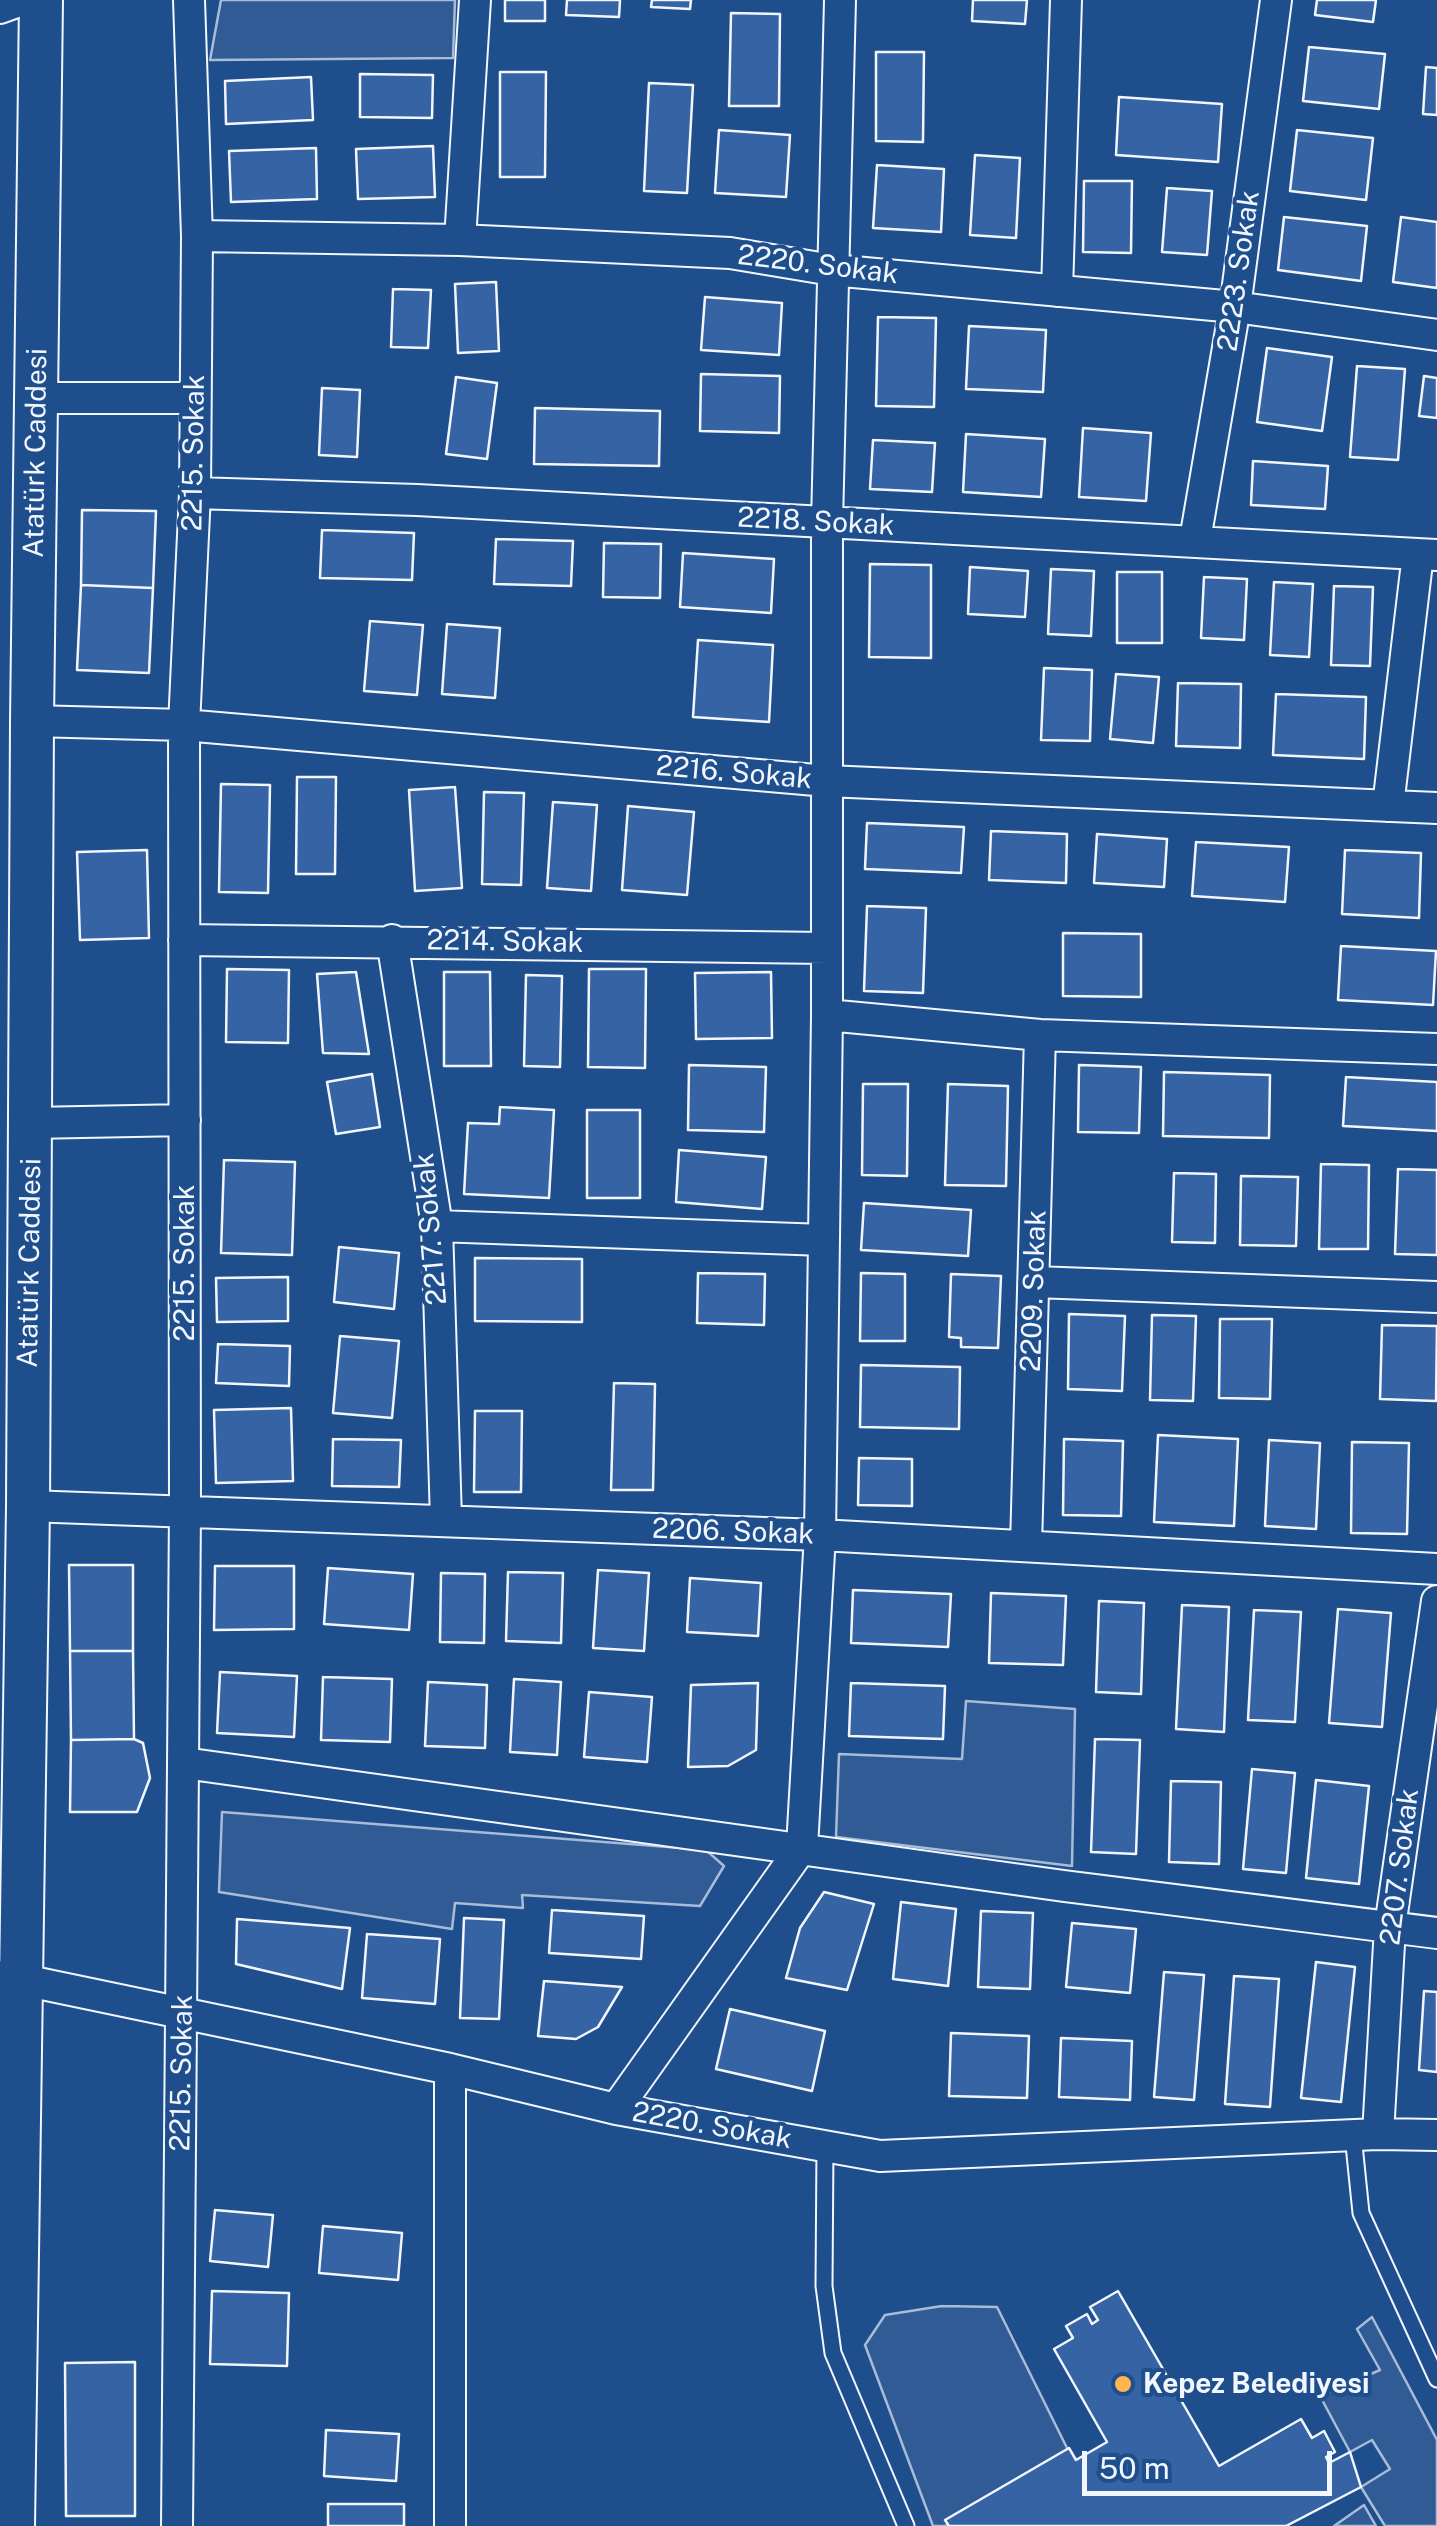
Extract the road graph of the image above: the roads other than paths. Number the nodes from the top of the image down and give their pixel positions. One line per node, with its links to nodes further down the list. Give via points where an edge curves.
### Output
1 (22, 0): 8 (street)
2 (41, 0): 15 (main road, Atatürk Caddesi)
3 (189, 0): 9 (street, 2215. Sokak)
4 (475, 0): 10 (street)
5 (840, 0): 11 (street)
6 (1066, 0): 12 (street)
7 (1276, 0): 13 (street, 2223. Sokak)
8 (0, 8)
9 (197, 236): 10 (street, 2220. Sokak); 16 (street, 2215. Sokak)
10 (460, 240): 11 (street, 2220. Sokak, via 730,253)
11 (832, 270): 12 (street, 2220. Sokak); 18 (street)
12 (1057, 291): 13 (street, 2220. Sokak)
13 (1235, 307): 14 (street, 2220. Sokak); 19 (street, 2223. Sokak)
14 (1437, 334)
15 (38, 398): 16 (street); 21 (main road, Atatürk Caddesi)
16 (196, 398): 17 (street, 2215. Sokak)
17 (196, 492): 18 (street, 2218. Sokak); 22 (street, 2215. Sokak)
18 (827, 524): 19 (street, 2218. Sokak); 23 (street)
19 (1195, 540): 20 (street, 2218. Sokak)
20 (1427, 554): 24 (street)
21 (32, 721): 22 (street, 2216. Sokak); 33 (main road, Atatürk Caddesi)
22 (184, 725): 23 (street, 2216. Sokak); 26 (street, 2215. Sokak)
23 (826, 781): 24 (street, 2216. Sokak); 28 (street)
24 (1388, 806): 25 (street, 2216. Sokak)
25 (1437, 808)
26 (184, 940): 27 (street, 2214. Sokak); 32 (street, 2215. Sokak)
27 (392, 940): 28 (street, 2214. Sokak); 34 (street, 2217. Sokak)
28 (827, 948): 29 (street)
29 (827, 1015): 30 (street); 35 (street)
30 (1040, 1035): 31 (street); 36 (street, 2209. Sokak)
31 (1437, 1049)
32 (185, 1120): 33 (street); 39 (street, 2215. Sokak)
33 (31, 1124): 38 (main road, Atatürk Caddesi)
34 (437, 1226): 35 (street); 40 (street, 2217. Sokak)
35 (824, 1240): 41 (street)
36 (1035, 1282): 37 (street); 42 (street, 2209. Sokak)
37 (1437, 1297)
38 (28, 1506): 39 (street, 2206. Sokak); 49 (main road, Atatürk Caddesi)
39 (185, 1510): 40 (street, 2206. Sokak); 45 (street, 2215. Sokak)
40 (446, 1520): 41 (street, 2206. Sokak)
41 (820, 1535): 42 (street, 2206. Sokak); 46 (street)
42 (1026, 1546): 43 (street, 2206. Sokak)
43 (1437, 1569)
44 (1437, 1601): 47 (street, 2207. Sokak)
45 (184, 1763): 46 (street); 50 (street, 2215. Sokak)
46 (802, 1847): 47 (street); 52 (street)
47 (1390, 1927): 48 (street); 53 (street, 2207. Sokak)
48 (1437, 1933)
49 (10, 1978): 50 (street, 2220. Sokak); 57 (main road, Atatürk Caddesi)
50 (182, 2012): 51 (street, 2220. Sokak); 58 (street, 2215. Sokak)
51 (450, 2069): 52 (street, 2220. Sokak); 59 (street)
52 (616, 2109): 55 (street, 2220. Sokak)
53 (1365, 2134): 54 (street, 2220. Sokak); 55 (street, 2220. Sokak, via 880,2156); 56 (lane, via 1361,2213)
54 (1437, 2135)
55 (825, 2146): 60 (lane, via 824,2286 834,2353)
56 (1437, 2379)
57 (13, 2526)
58 (177, 2526)
59 (450, 2526)
60 (906, 2526)

